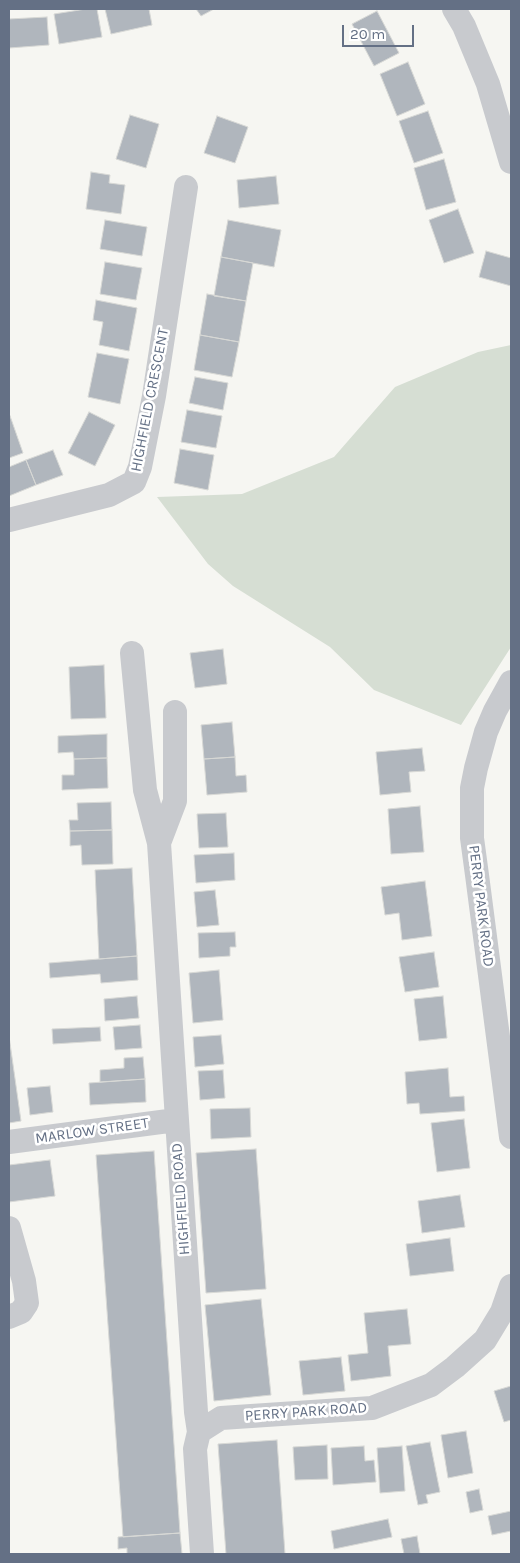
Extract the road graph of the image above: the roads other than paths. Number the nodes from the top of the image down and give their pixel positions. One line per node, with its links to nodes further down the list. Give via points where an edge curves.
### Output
1 (454, 9): 2 (street, via 488,84)
2 (511, 162)
3 (186, 187): 4 (street, HIGHFIELD CRESCENT, via 154,396 134,482 109,494)
4 (9, 520)
5 (132, 654): 8 (street, via 144,790)
6 (511, 682): 10 (street, PERRY PARK ROAD, via 486,732 475,775 472,838)
7 (175, 712): 8 (street, via 176,801)
8 (159, 843): 9 (street, HIGHFIELD ROAD)
9 (176, 1120): 11 (street, MARLOW STREET); 15 (street, HIGHFIELD ROAD)
10 (511, 1137)
11 (9, 1142)
12 (9, 1228): 14 (street, via 27,1304 21,1312)
13 (511, 1286): 15 (street, PERRY PARK ROAD, via 502,1312 485,1340 431,1385 372,1408 221,1418)
14 (9, 1317)
15 (199, 1432): 16 (street, HIGHFIELD ROAD, via 195,1449)
16 (202, 1554)

